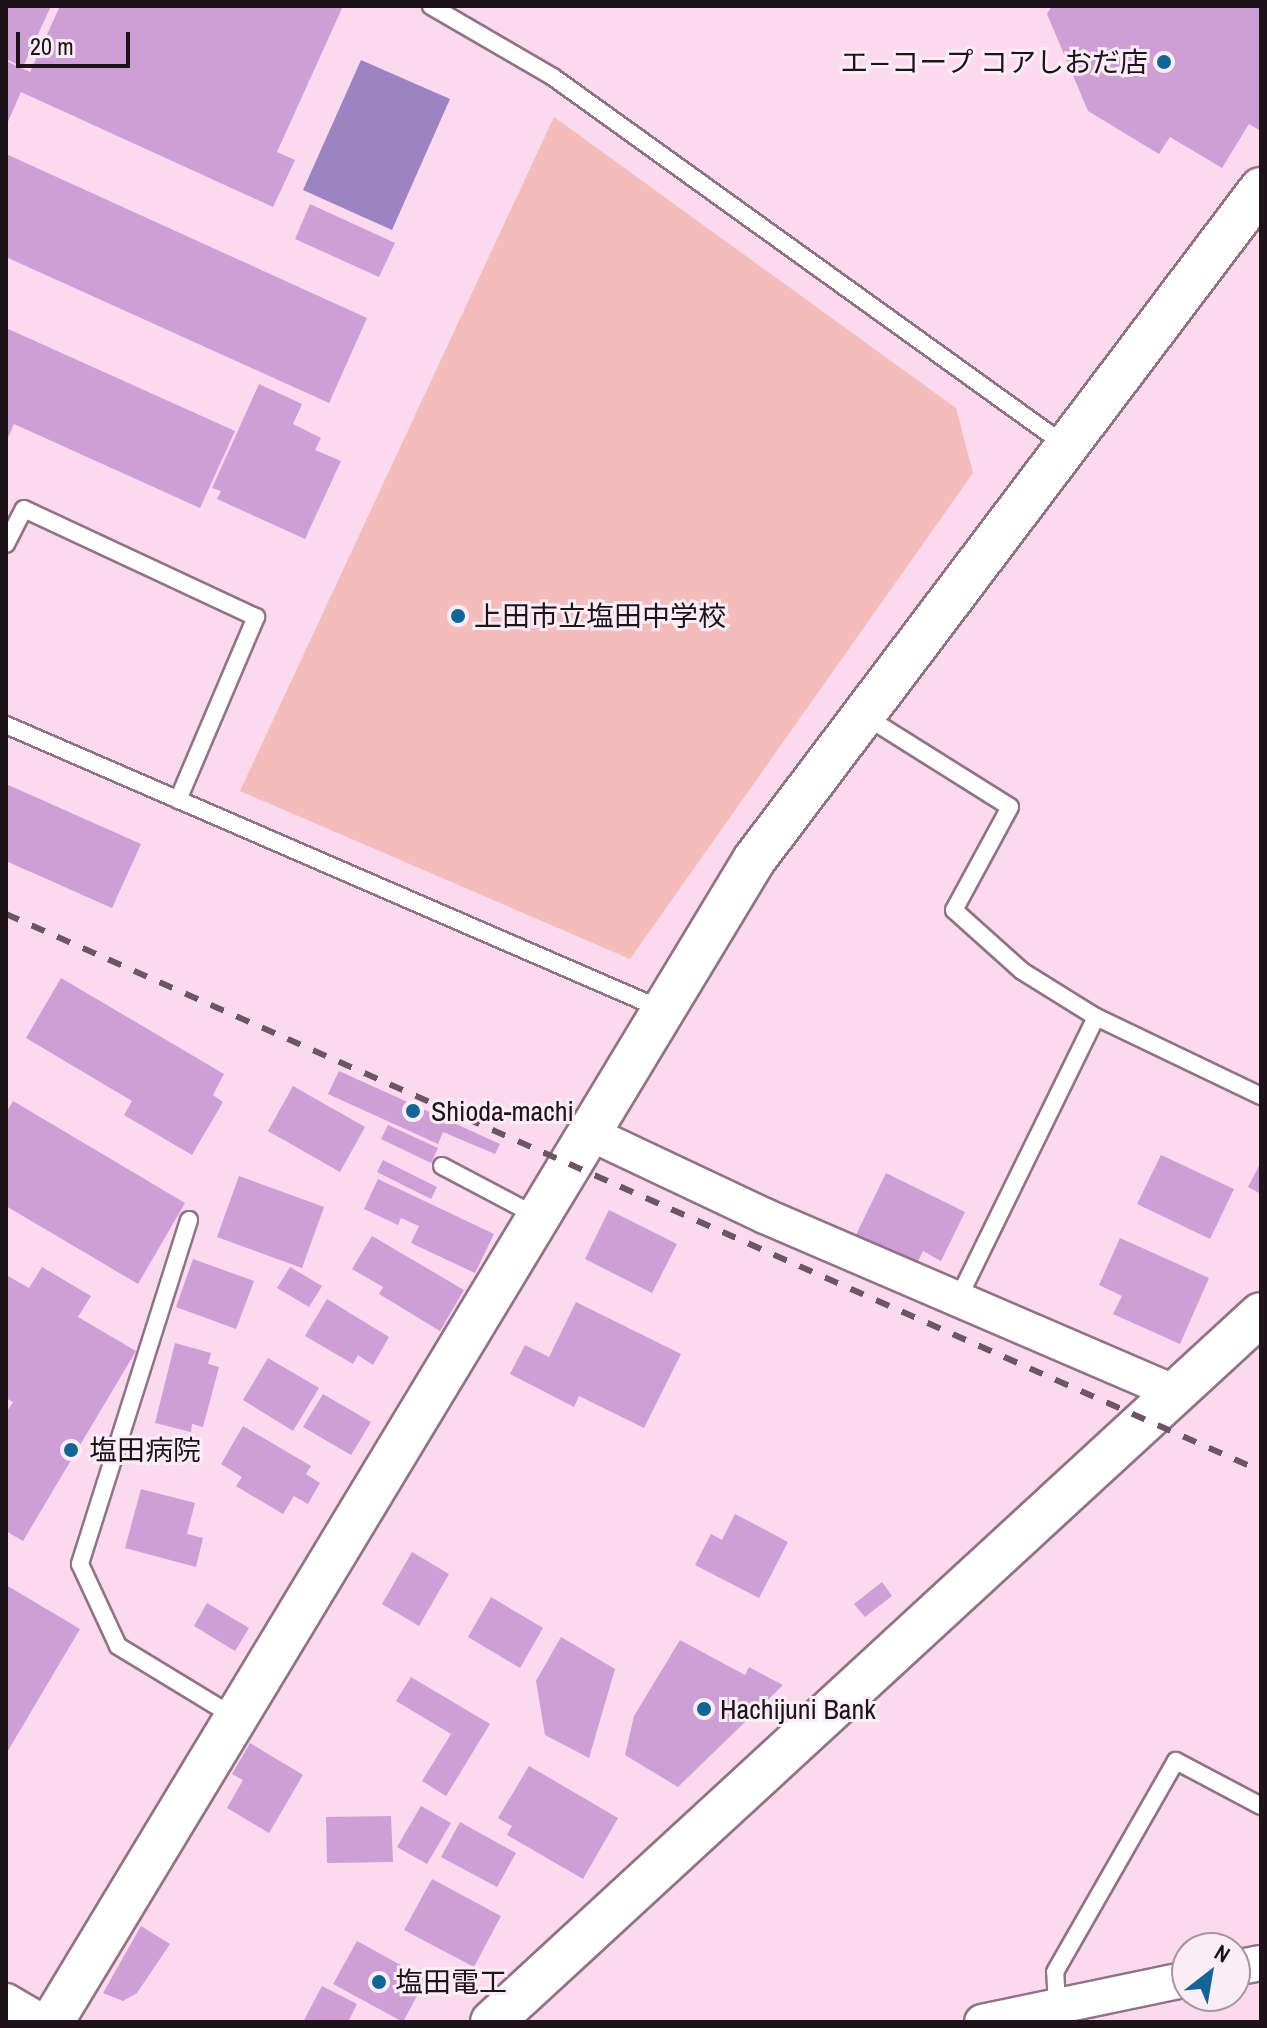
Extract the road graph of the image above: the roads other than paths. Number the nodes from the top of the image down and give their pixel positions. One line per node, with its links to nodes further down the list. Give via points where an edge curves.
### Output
1 (431, 6): 3 (lane, via 553,77)
2 (1261, 189): 3 (street)
3 (1066, 446): 5 (street)
4 (6, 544): 7 (lane, via 24,509 256,617)
5 (863, 715): 8 (street, via 754,860); 9 (lane, via 1010,807 954,910 1022,971)
6 (6, 725): 7 (lane)
7 (178, 800): 8 (lane)
8 (662, 1010): 11 (street)
9 (1096, 1017): 10 (lane); 15 (lane)
10 (1261, 1096)
11 (587, 1132): 13 (street); 15 (street)
12 (442, 1166): 13 (lane)
13 (535, 1215): 18 (street)
14 (189, 1220): 18 (lane, via 80,1564 118,1646)
15 (957, 1301): 17 (street)
16 (1261, 1314): 17 (street)
17 (1174, 1392): 25 (street)
18 (233, 1716): 24 (street)
19 (1261, 1806): 22 (lane, via 1176,1761 1055,1972)
20 (1171, 1982): 22 (street)
21 (6, 2001): 23 (street)
22 (1057, 2006): 26 (street)
23 (42, 2022)
24 (52, 2022)
25 (492, 2022)
26 (982, 2022)

